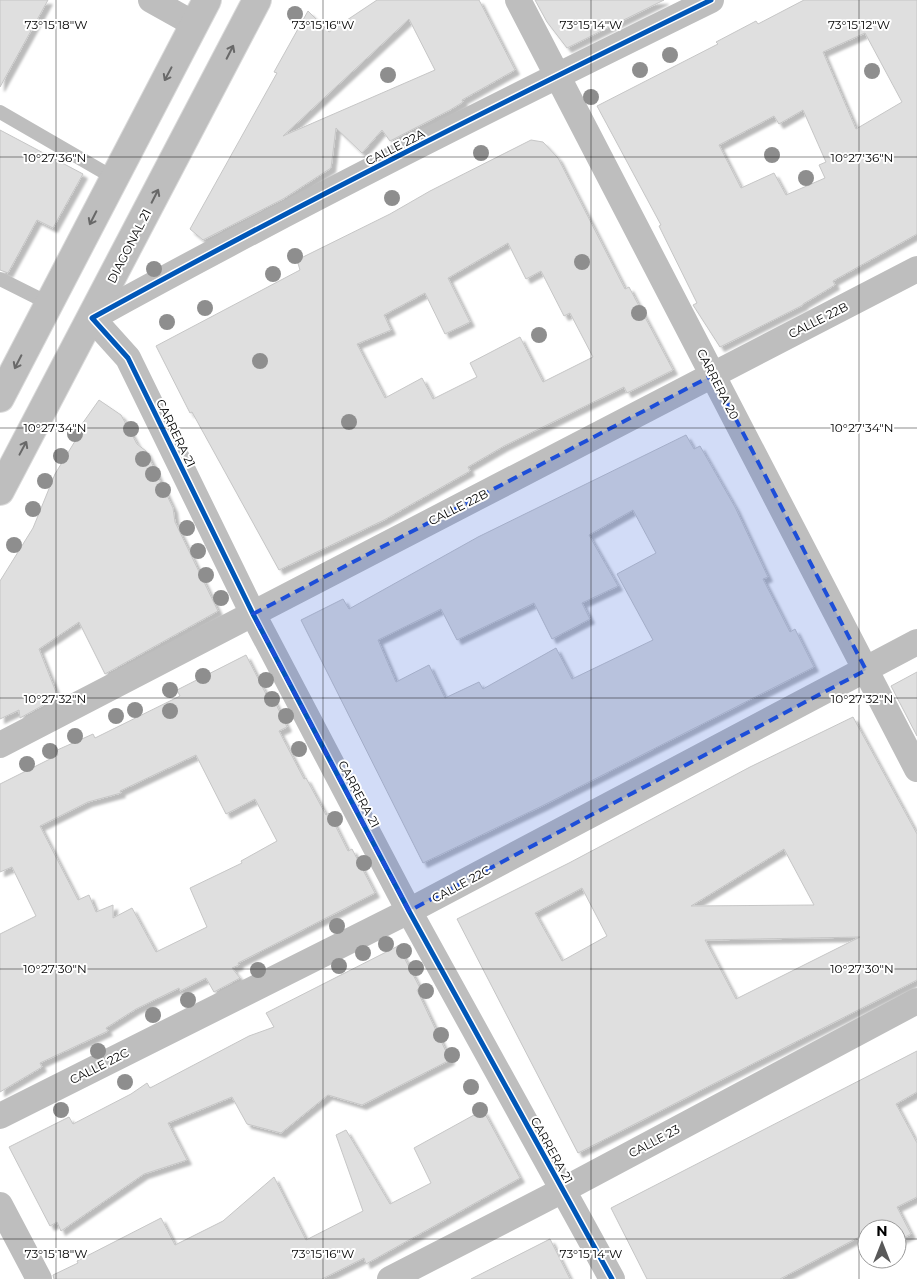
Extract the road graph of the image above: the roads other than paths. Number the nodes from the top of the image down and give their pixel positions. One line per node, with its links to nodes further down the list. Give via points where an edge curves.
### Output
1 (151, 0): 6 (street)
2 (207, 0): 6 (highway)
3 (257, 0): 13 (highway, DIAGONAL 21, one-way to 3)
4 (518, 0): 7 (street, CARRERA 20)
5 (711, 0): 7 (street, CALLE 22A)
6 (194, 24): 9 (highway, one-way to 9)
7 (557, 75): 13 (street, CALLE 22A, via 186,266); 14 (street, CARRERA 20)
8 (0, 112): 9 (lane)
9 (114, 178): 12 (highway, one-way to 12)
10 (917, 269): 14 (street, CALLE 22B)
11 (0, 278): 12 (lane)
12 (48, 303): 15 (highway, one-way to 15)
13 (92, 318): 16 (highway, DIAGONAL 21, one-way to 13); 17 (street, CARRERA 21, via 128,358)
14 (713, 375): 17 (street, CALLE 22B); 19 (street, CARRERA 20)
15 (0, 398)
16 (0, 491)
17 (253, 614): 20 (street, CALLE 22B); 22 (street, CARRERA 21)
18 (917, 642): 19 (street, CALLE 22C)
19 (866, 670): 21 (street, CARRERA 20); 22 (street, CALLE 22C)
20 (0, 746)
21 (917, 769)
22 (409, 911): 24 (street, CALLE 22C); 25 (street, CARRERA 21)
23 (917, 1001): 25 (street, CALLE 23)
24 (0, 1116)
25 (562, 1190): 28 (street, CALLE 23); 29 (street, CARRERA 21)
26 (0, 1205): 27 (street)
27 (39, 1279)
28 (390, 1279)
29 (612, 1279)

